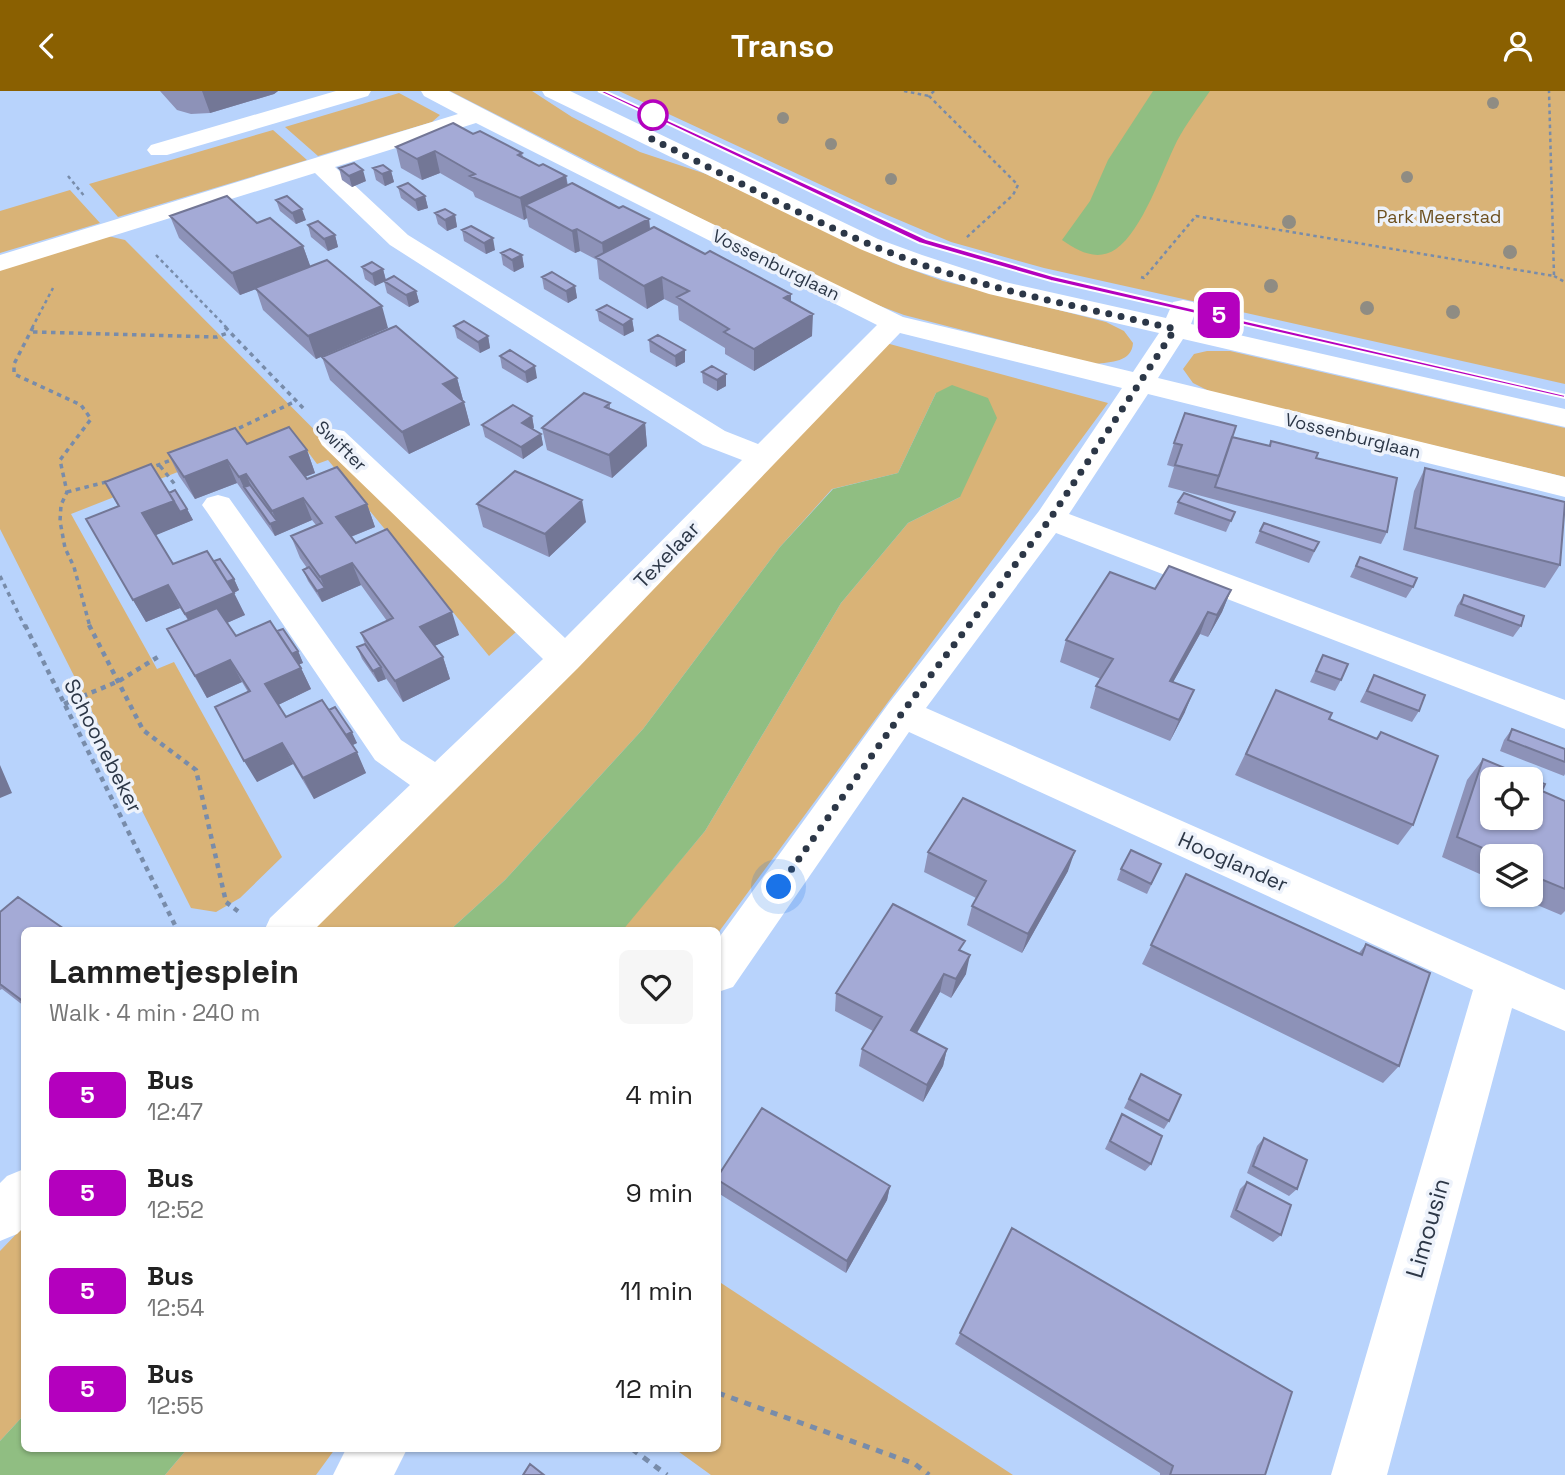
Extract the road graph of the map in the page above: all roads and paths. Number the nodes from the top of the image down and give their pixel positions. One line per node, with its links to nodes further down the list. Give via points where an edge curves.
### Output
1 (360, 91): 10 (street)
2 (432, 91): 9 (street, Vossenburglaan)
3 (553, 91): 20 (street, via 913,261 998,288)
4 (602, 91): 15 (street, via 923,241)
5 (904, 91): 8 (path)
6 (934, 91): 8 (path)
7 (1549, 91): 18 (path)
8 (929, 96): 15 (path, via 1018,185)
9 (477, 115): 11 (street); 21 (street, Vossenburglaan)
10 (159, 150)
11 (319, 164): 12 (street); 31 (street, via 399,240 714,438)
12 (126, 224): 13 (street); 22 (path, Swifter)
13 (69, 241): 16 (street); 23 (path, via 74,245)
14 (979, 241): 15 (path)
15 (960, 244): 20 (street)
16 (0, 263)
17 (1132, 275): 18 (path, via 1144,278 1196,215)
18 (1554, 276): 19 (path)
19 (1565, 282)
20 (1179, 318): 24 (street); 25 (street); 27 (street)
21 (894, 323): 24 (street, Vossenburglaan); 31 (street, Texelaar)
22 (230, 332): 23 (path, via 217,337); 26 (path, Swifter)
23 (33, 333): 35 (path, via 14,374 81,405 92,419 88,430 60,460)
24 (1140, 385): 34 (street, Vossenburglaan); 37 (street)
25 (1565, 395)
26 (297, 401): 28 (path); 29 (path, Swifter)
27 (1565, 418)
28 (225, 435)
29 (333, 439): 40 (street, Swifter)
30 (181, 456): 32 (path)
31 (764, 457): 40 (street, Texelaar)
32 (140, 472)
33 (120, 478): 35 (path)
34 (1565, 487)
35 (67, 492): 41 (path, via 60,521 65,548 90,628)
36 (218, 505): 45 (street, via 388,750)
37 (1050, 519): 43 (street); 44 (street)
38 (0, 576): 42 (path, Schoonebeker)
39 (161, 656): 41 (path)
40 (565, 659): 45 (street, Texelaar)
41 (119, 681): 42 (path); 46 (path, via 143,730 196,770 226,902)
42 (64, 704): 47 (path, Schoonebeker)
43 (902, 713): 49 (street); 50 (street, Hooglander)
44 (1565, 715)
45 (437, 783): 48 (street, Texelaar)
46 (244, 916)
47 (175, 927)
48 (289, 927)
49 (721, 970)
50 (1498, 980): 51 (street, Hooglander); 60 (street, Limousin)
51 (1565, 1011)
52 (21, 1196): 53 (street)
53 (0, 1217)
54 (721, 1394): 59 (path, via 915,1464)
55 (378, 1452): 57 (street)
56 (636, 1452): 58 (path)
57 (361, 1475)
58 (667, 1475)
59 (929, 1475)
60 (1359, 1475)

